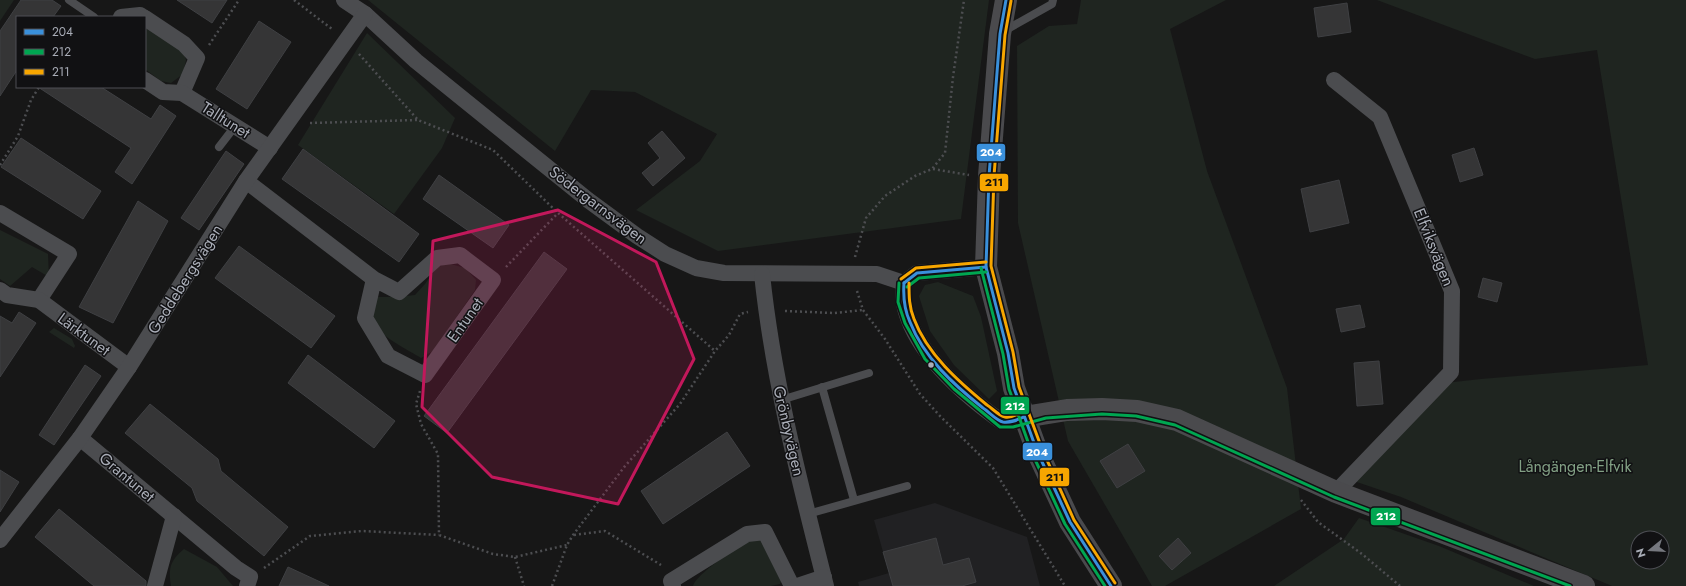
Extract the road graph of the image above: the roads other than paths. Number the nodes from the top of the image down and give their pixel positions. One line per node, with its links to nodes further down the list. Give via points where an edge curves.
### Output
1 (69, 0): 6 (lane)
2 (344, 0): 5 (street, Södergarnsvägen)
3 (1006, 0): 10 (street)
4 (1053, 0): 10 (lane, via 1052,4)
5 (365, 14): 16 (street, Geddebergsvägen); 20 (street, Södergarnsvägen, via 422,66 588,200 637,236 665,254 696,268 724,273)
6 (93, 16)
7 (130, 16): 8 (street)
8 (141, 16)
9 (146, 19): 13 (street, via 184,44 197,58)
10 (1000, 34): 19 (street, via 989,176)
11 (1334, 80): 32 (street, Elfviksvägen, via 1380,117 1452,291 1451,372)
12 (146, 81): 13 (street, Talltunet, via 163,92)
13 (182, 93): 14 (street, Talltunet)
14 (236, 125): 15 (lane); 16 (street, Talltunet)
15 (219, 147)
16 (270, 148): 17 (street, Geddebergsvägen)
17 (246, 181): 21 (street, Entunet); 25 (street, Geddebergsvägen)
18 (0, 213): 24 (street, via 69,254)
19 (986, 267): 22 (street, via 917,273); 29 (street, via 1014,388)
20 (762, 274): 22 (street, Södergarnsvägen, via 877,274); 28 (street, Grönbyvägen)
21 (374, 279): 21 (street, Entunet, via 365,318 388,356 425,375 493,280 460,255 437,258 400,292)
22 (904, 283): 29 (street, via 904,304 915,333 933,360 953,382 1002,422 1012,422)
23 (0, 290): 24 (street, Lärktunet, via 7,295)
24 (39, 300): 25 (street, Lärktunet)
25 (130, 367): 30 (street, Geddebergsvägen)
26 (869, 373): 27 (lane)
27 (822, 387): 28 (lane); 33 (lane)
28 (781, 400): 34 (street, Grönbyvägen)
29 (1024, 417): 32 (street, via 1052,412 1102,409 1154,413 1177,420); 43 (street, via 1057,498)
30 (80, 438): 35 (street, Grantunet); 36 (street, Geddebergsvägen)
31 (907, 486): 33 (lane)
32 (1336, 492): 44 (street)
33 (854, 500): 34 (lane)
34 (808, 514): 38 (street, Grönbyvägen)
35 (174, 516): 39 (street, Grantunet, via 236,568); 40 (street)
36 (0, 540)
37 (676, 581): 41 (street, via 747,534 765,532)
38 (825, 581): 42 (street)
39 (248, 582)
40 (155, 586)
41 (792, 586)
42 (797, 586)
43 (1111, 586)
44 (1584, 586)

